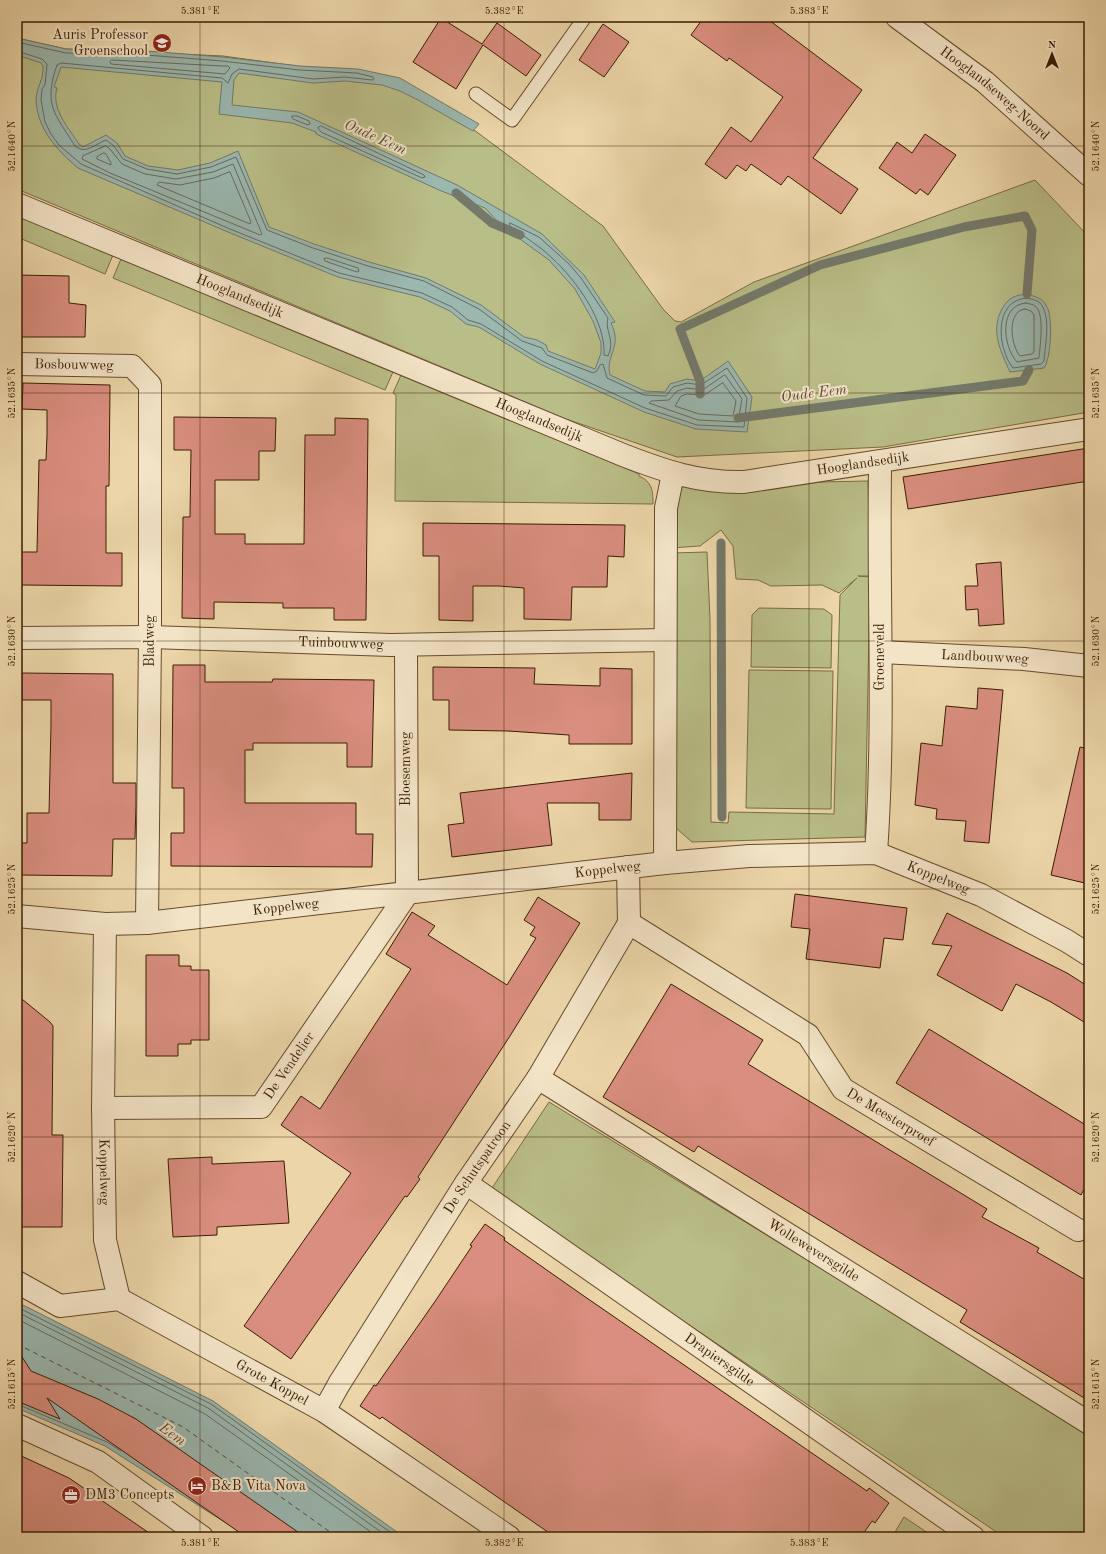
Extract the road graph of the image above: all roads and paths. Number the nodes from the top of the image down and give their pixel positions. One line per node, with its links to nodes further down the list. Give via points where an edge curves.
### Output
1 (585, 17): 3 (lane, via 512,120)
2 (897, 17): 4 (street, Hooglandseweg-Noord, via 985,82)
3 (476, 94)
4 (1089, 174)
5 (17, 204): 10 (street, Hooglandsedijk, via 285,317)
6 (17, 364): 7 (street, Bosbouwweg)
7 (132, 366): 11 (street, Bladweg, via 150,384)
8 (1089, 429): 9 (street, Hooglandsedijk)
9 (878, 462): 10 (street, Hooglandsedijk, via 744,482 711,482); 15 (street, Groeneveld)
10 (673, 474): 13 (street, via 666,508)
11 (150, 637): 12 (street, Tuinbouwweg); 14 (street, Tuinbouwweg); 22 (street, Bladweg)
12 (17, 638)
13 (665, 640): 14 (street, Tuinbouwweg); 18 (street)
14 (406, 645): 20 (street, Bloesemweg)
15 (881, 652): 16 (street, Landbouwweg); 17 (street, Groeneveld)
16 (1089, 666)
17 (876, 853): 18 (street, Koppelweg, via 749,856); 25 (street, Koppelweg, via 981,895)
18 (665, 863): 19 (street, Koppelweg)
19 (628, 867): 20 (street, Koppelweg); 23 (street)
20 (407, 894): 22 (street, Koppelweg); 27 (street, De Vendelier, via 261,1107)
21 (17, 916): 24 (street, Koppelweg)
22 (147, 922): 24 (street, Koppelweg)
23 (629, 923): 26 (street, De Schutspatroon); 29 (street, De Meesterproef, via 808,1034 844,1090)
24 (105, 924): 27 (street, Koppelweg)
25 (1089, 955)
26 (538, 1078): 28 (street, De Schutspatroon); 33 (street, Wolleweversgilde)
27 (103, 1108): 31 (street, Koppelweg, via 105,1240)
28 (466, 1183): 32 (street, De Schutspatroon); 37 (street, Drapiersgilde)
29 (1078, 1230)
30 (17, 1282): 31 (street, via 60,1306)
31 (119, 1299): 32 (street, Grote Koppel)
32 (324, 1411): 36 (street, Grote Koppel)
33 (1089, 1423)
34 (17, 1425): 35 (street, via 98,1462)
35 (202, 1537)
36 (509, 1537)
37 (973, 1537)

